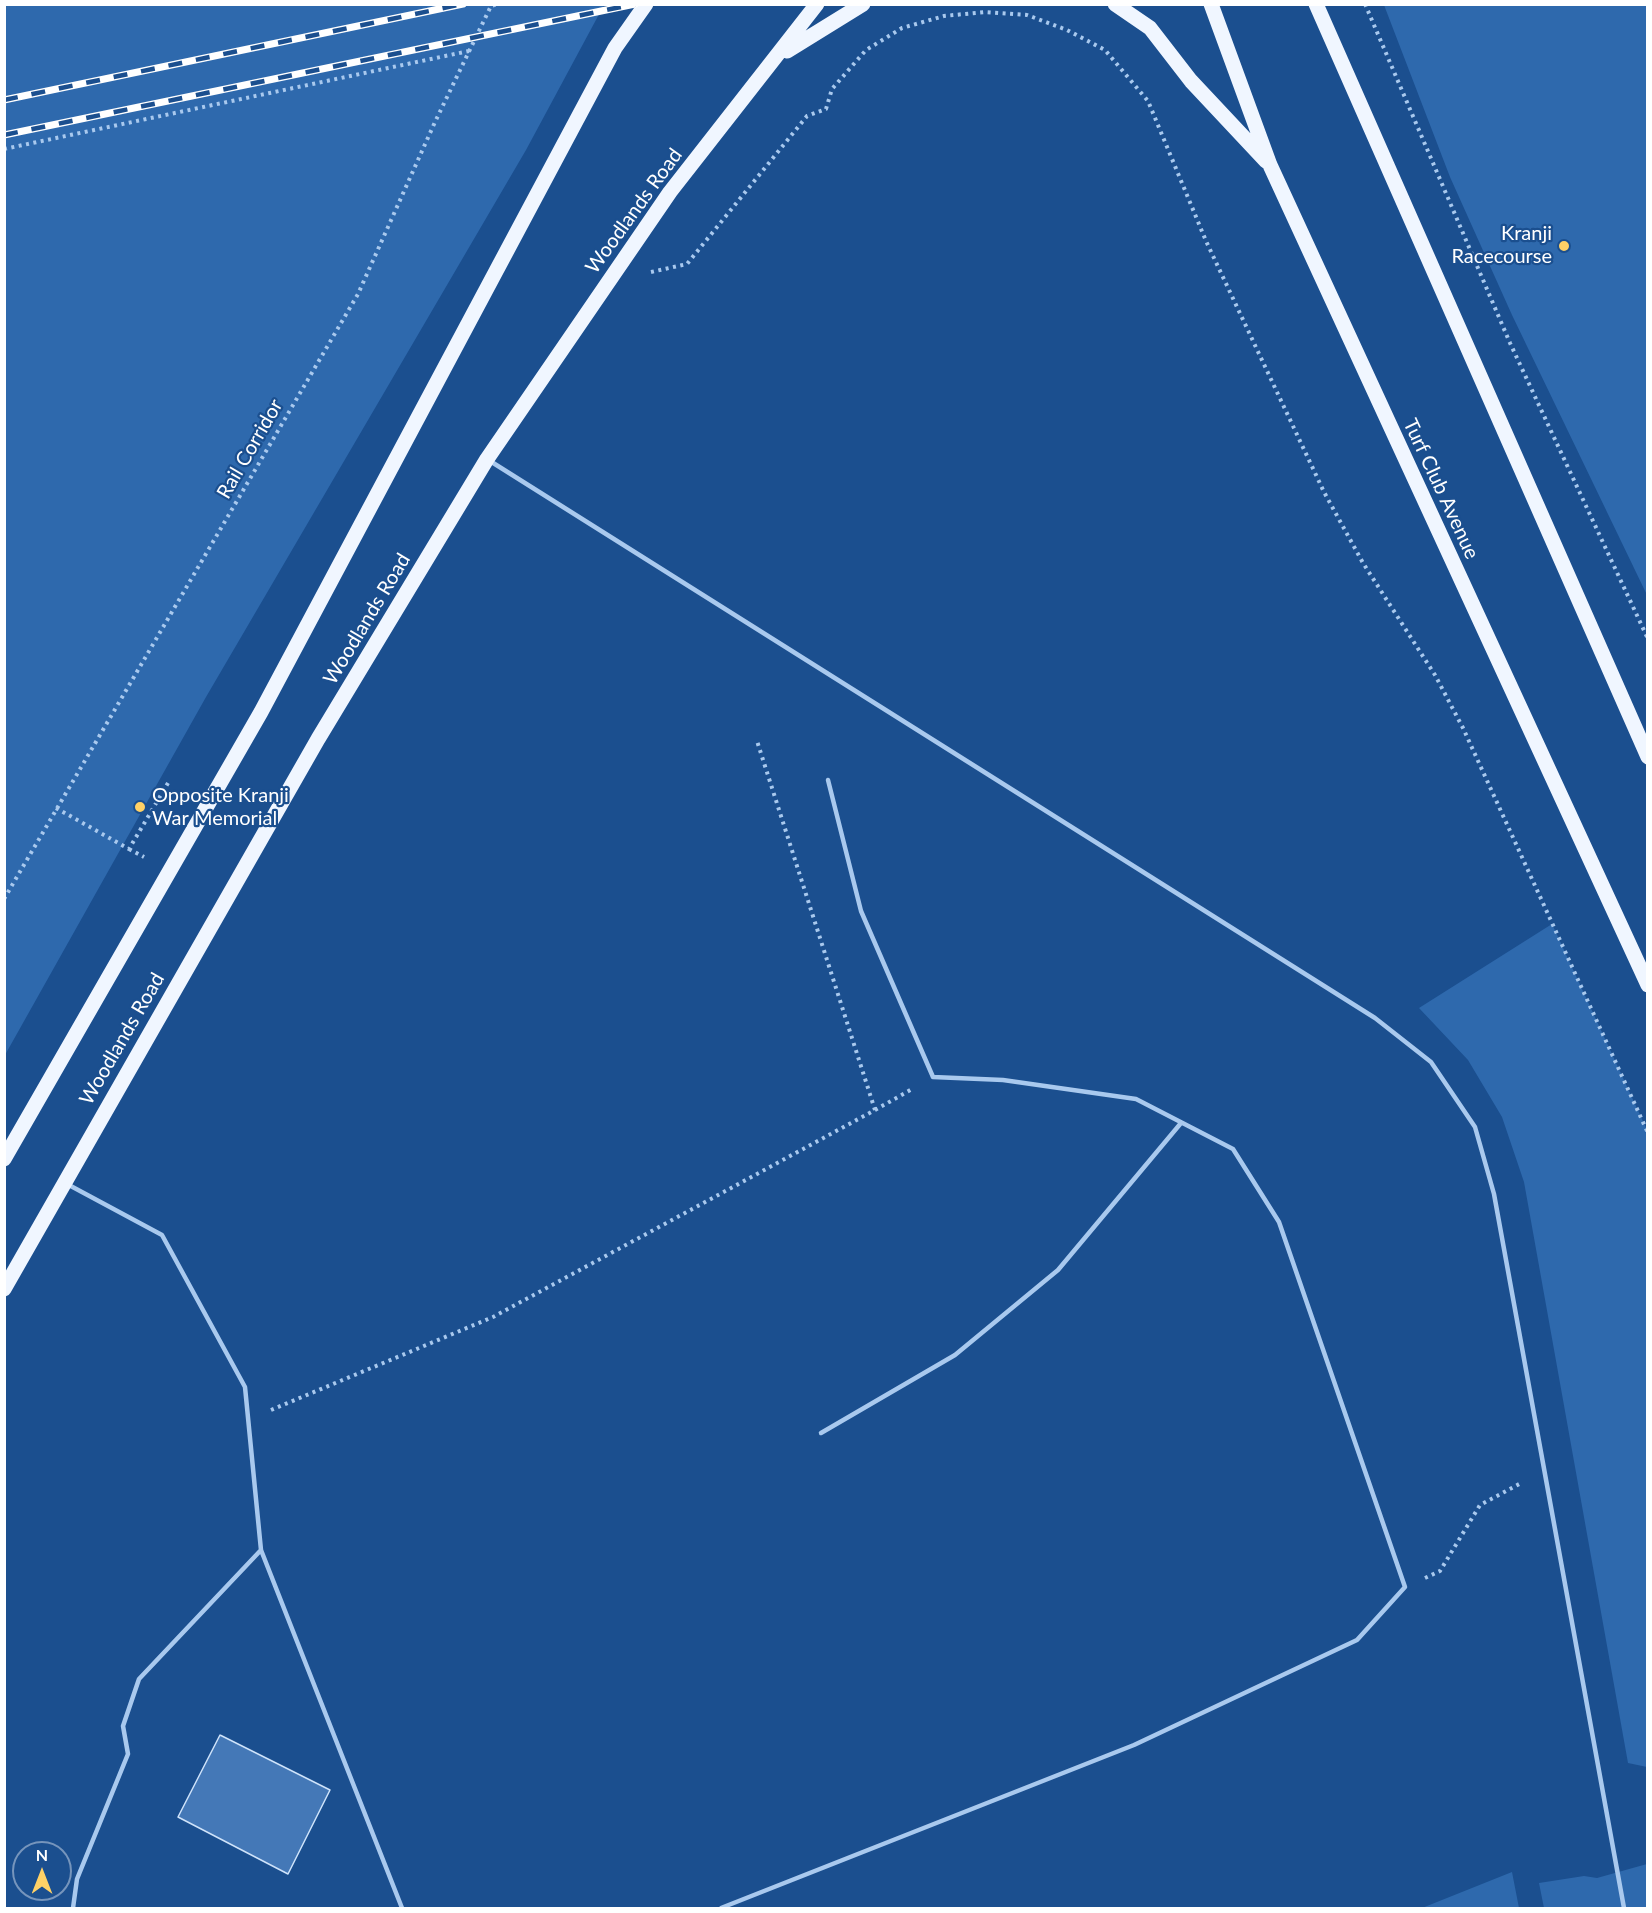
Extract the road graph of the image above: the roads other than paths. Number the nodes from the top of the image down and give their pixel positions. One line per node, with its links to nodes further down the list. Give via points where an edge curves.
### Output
1 (646, 4): 16 (main road, via 615,48 261,712)
2 (818, 4): 9 (main road, Woodlands Road)
3 (863, 4): 9 (main road)
4 (1115, 4): 10 (main road, via 1150,28 1191,81)
5 (1211, 4): 10 (main road, Turf Club Avenue)
6 (1316, 4): 8 (main road)
7 (1320, 4): 8 (main road)
8 (1323, 26): 12 (main road)
9 (780, 55): 11 (main road, Woodlands Road, via 670,192)
10 (1270, 165): 14 (main road, Turf Club Avenue)
11 (488, 459): 17 (main road, Woodlands Road, via 318,739); 24 (lane, via 1375,1018 1431,1062 1475,1126 1494,1194)
12 (1647, 757)
13 (828, 780): 15 (lane, via 861,911 933,1077 1003,1080 1136,1099)
14 (1647, 985)
15 (1181, 1123): 19 (lane, via 1058,1270 955,1355); 23 (lane, via 1233,1149 1279,1222 1405,1587 1357,1640 1134,1744)
16 (4, 1159)
17 (65, 1182): 18 (main road, Woodlands Road); 20 (lane, via 162,1235 245,1387)
18 (4, 1289)
19 (821, 1433)
20 (261, 1550): 21 (lane, via 139,1679 123,1725 128,1754 77,1879); 22 (lane)
21 (73, 1908)
22 (402, 1908)
23 (721, 1908)
24 (1624, 1908)

